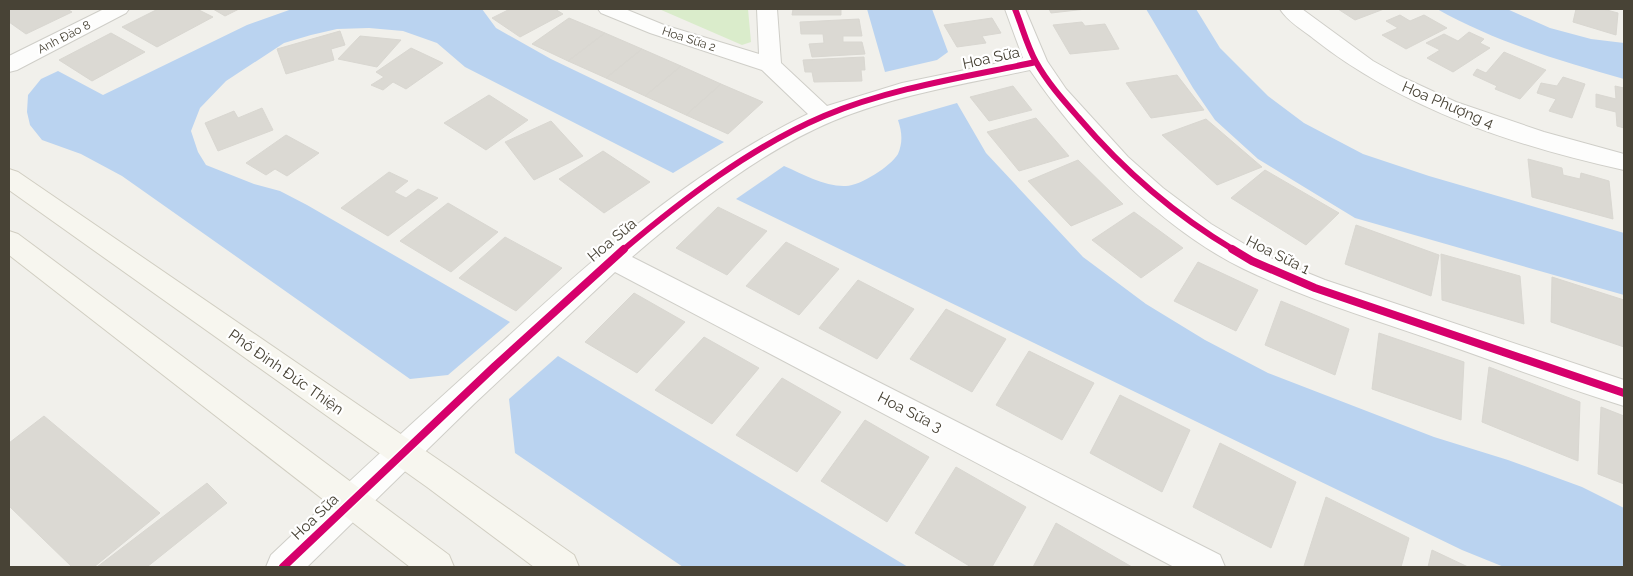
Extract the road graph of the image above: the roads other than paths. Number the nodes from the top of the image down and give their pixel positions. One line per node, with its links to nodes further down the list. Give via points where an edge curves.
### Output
1 (118, 9): 7 (street, Anh Đào 8)
2 (608, 9): 8 (street, Hoa Sữa 2, via 657,29)
3 (767, 9): 8 (street)
4 (1015, 9): 6 (street, Hoa Sữa 1)
5 (1290, 9): 10 (street, Hoa Phượng 4, via 1327,40 1391,81 1533,139)
6 (1036, 62): 9 (street, Hoa Sữa, via 874,98); 14 (street, Hoa Sữa 1, via 1058,94 1119,163 1195,225 1252,261 1315,288)
7 (9, 65)
8 (770, 65): 9 (street, Hoa Sữa 2)
9 (823, 116): 13 (street, Hoa Sữa, via 717,176)
10 (1624, 162)
11 (9, 178): 15 (street, Phố Đinh Đức Thiện)
12 (9, 241): 16 (street)
13 (612, 259): 15 (street, Hoa Sữa); 20 (street, Hoa Sữa 3)
14 (1624, 393)
15 (402, 452): 16 (street, Hoa Sữa); 19 (street, Phố Đinh Đức Thiện)
16 (350, 502): 17 (street, Hoa Sữa); 18 (street)
17 (283, 567)
18 (437, 567)
19 (562, 567)
20 (1208, 567)

